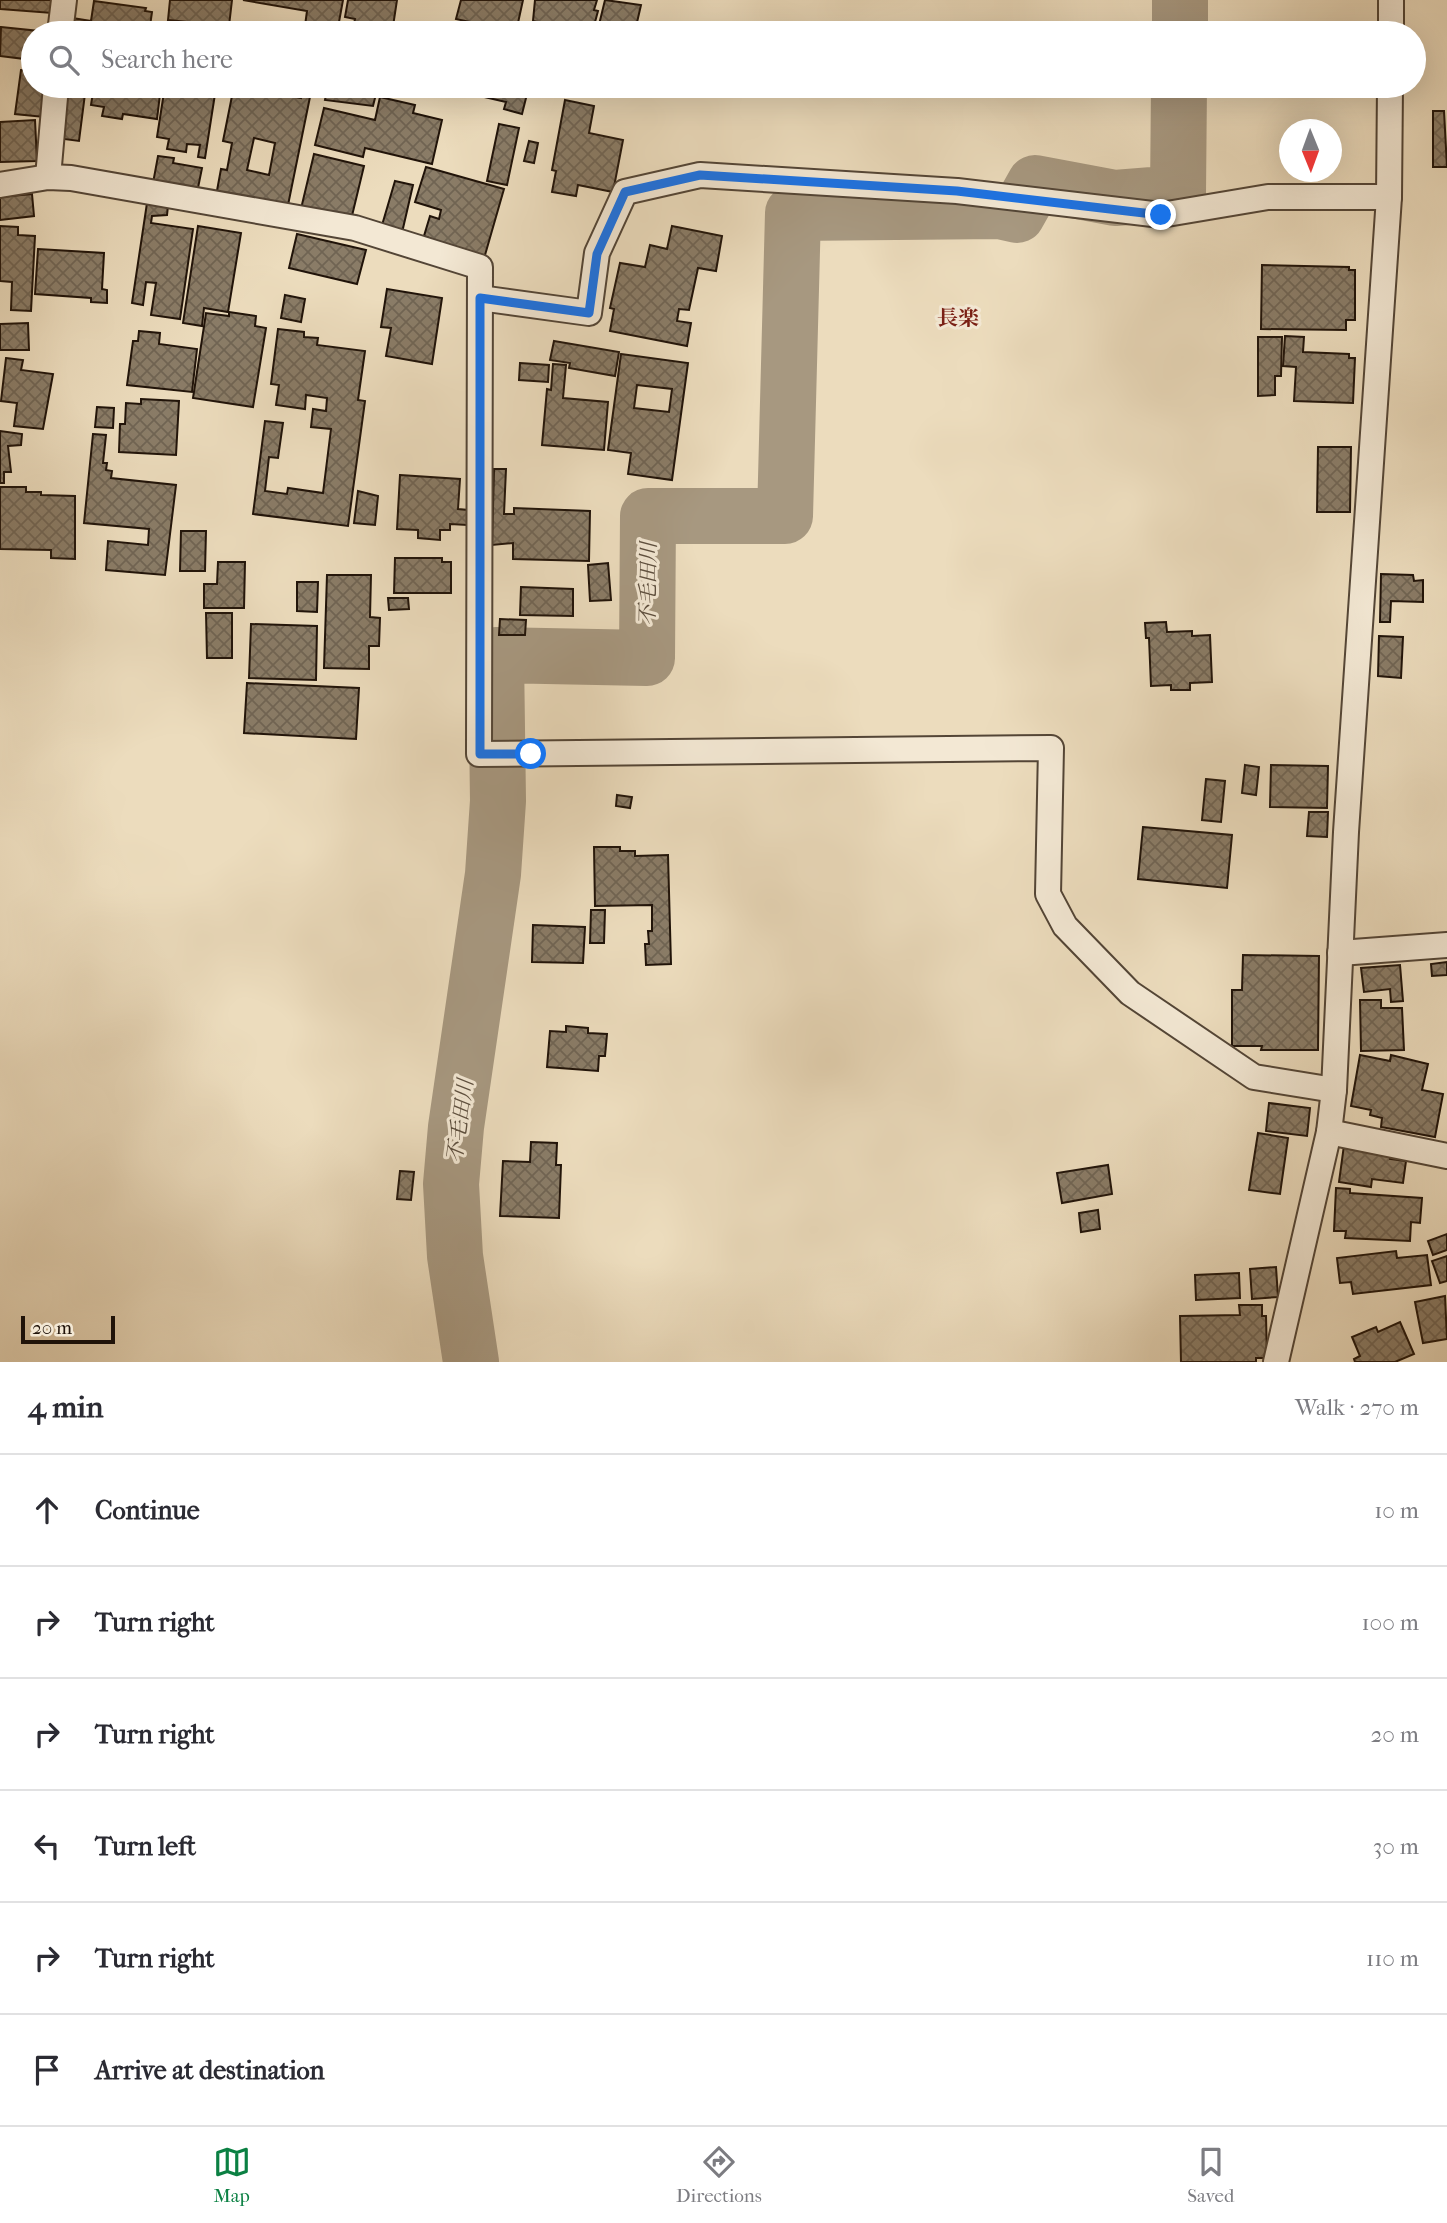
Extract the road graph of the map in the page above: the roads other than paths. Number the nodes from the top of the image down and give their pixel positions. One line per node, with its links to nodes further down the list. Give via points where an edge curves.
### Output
1 (64, 0): 3 (street)
2 (1391, 0): 4 (street)
3 (61, 21)
4 (1391, 21)
5 (55, 98): 7 (street)
6 (1390, 98): 9 (street)
7 (48, 177): 8 (street); 10 (street, via 355,228 480,267)
8 (0, 185)
9 (1389, 197): 10 (street, via 1268,197 1161,215 1028,199 700,175 625,192 597,254 589,313); 12 (street)
10 (480, 298): 13 (street, via 480,754 1051,748 1048,894 1065,926 1130,993 1254,1077)
11 (1447, 945): 12 (street)
12 (1340, 953): 13 (street)
13 (1334, 1090): 14 (street)
14 (1329, 1132): 15 (street); 16 (street)
15 (1447, 1156)
16 (1276, 1362)

